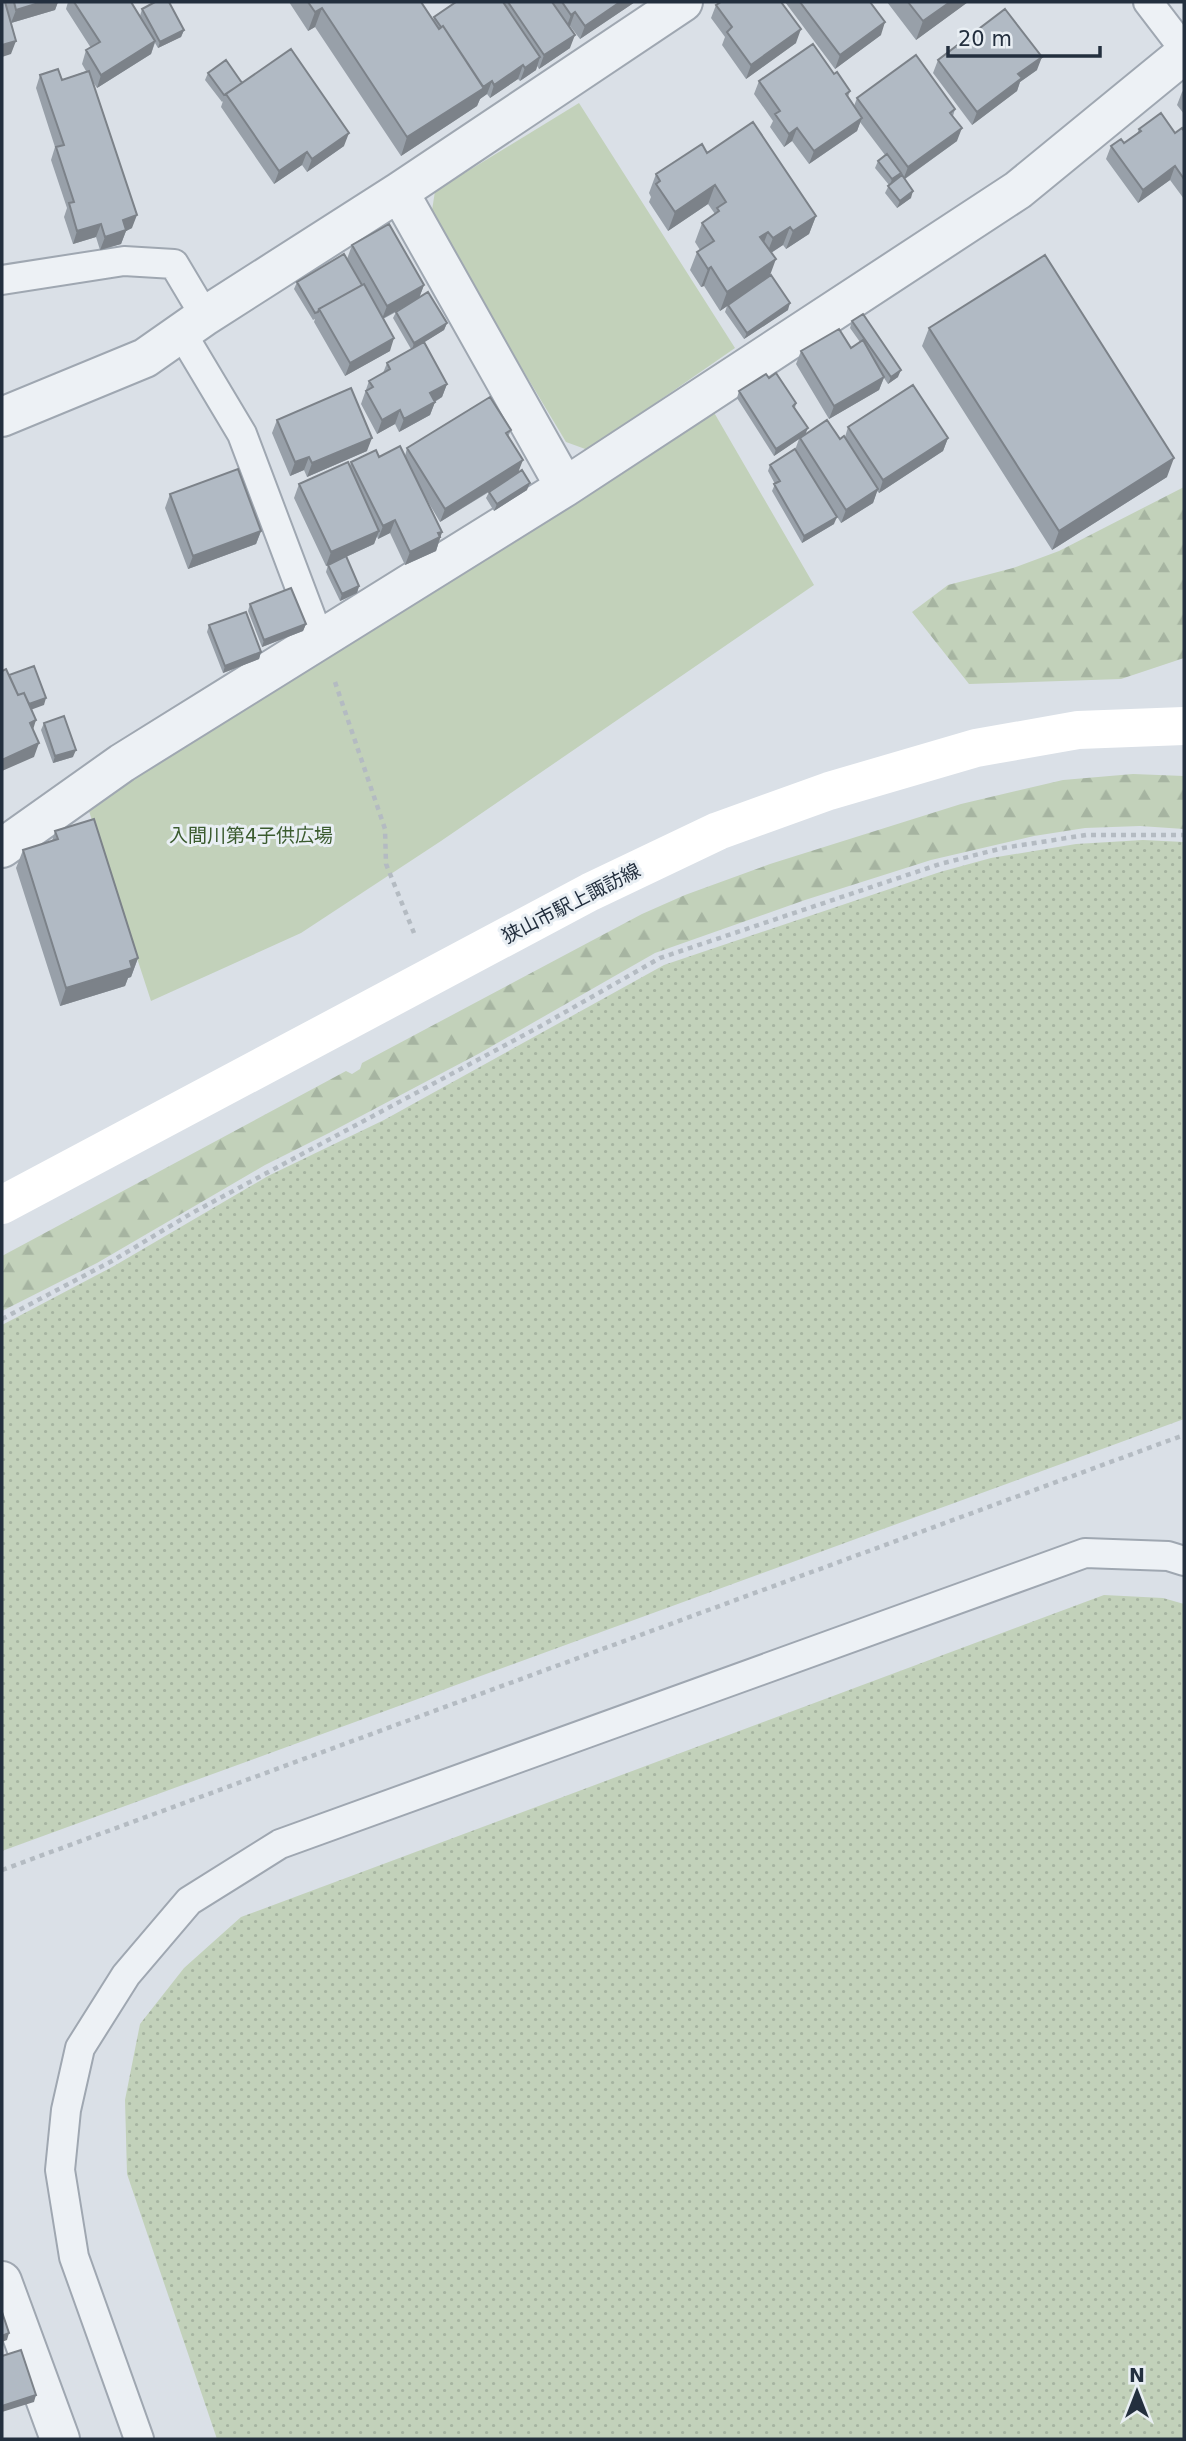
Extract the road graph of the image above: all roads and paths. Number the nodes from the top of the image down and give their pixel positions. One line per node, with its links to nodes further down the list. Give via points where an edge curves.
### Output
1 (682, 2): 4 (street)
2 (1148, 2): 3 (lane)
3 (1184, 51): 8 (street, via 1018,190)
4 (398, 192): 6 (street); 8 (street)
5 (2, 280): 6 (lane, via 124,261 174,264)
6 (193, 324): 7 (street, via 145,358); 9 (lane, via 242,434)
7 (2, 417)
8 (565, 487): 9 (street)
9 (320, 640): 12 (street, via 122,762); 13 (path, via 385,829 386,864)
10 (1184, 726): 13 (street, 狭山市駅上諏訪線, via 1078,730 976,748 829,791 718,831)
11 (1184, 835): 15 (path, via 1086,835 1003,848 940,864 660,958)
12 (2, 848)
13 (431, 976): 14 (street, 狭山市駅上諏訪線)
14 (2, 1205)
15 (2, 1319)
16 (1184, 1435): 18 (path)
17 (1184, 1561): 21 (lane, via 1168,1556 1085,1553 280,1844 189,1901 126,1975 80,2048 66,2110 60,2170 74,2257)
18 (2, 1870)
19 (2, 2281): 20 (street)
20 (60, 2439)
21 (139, 2439)

